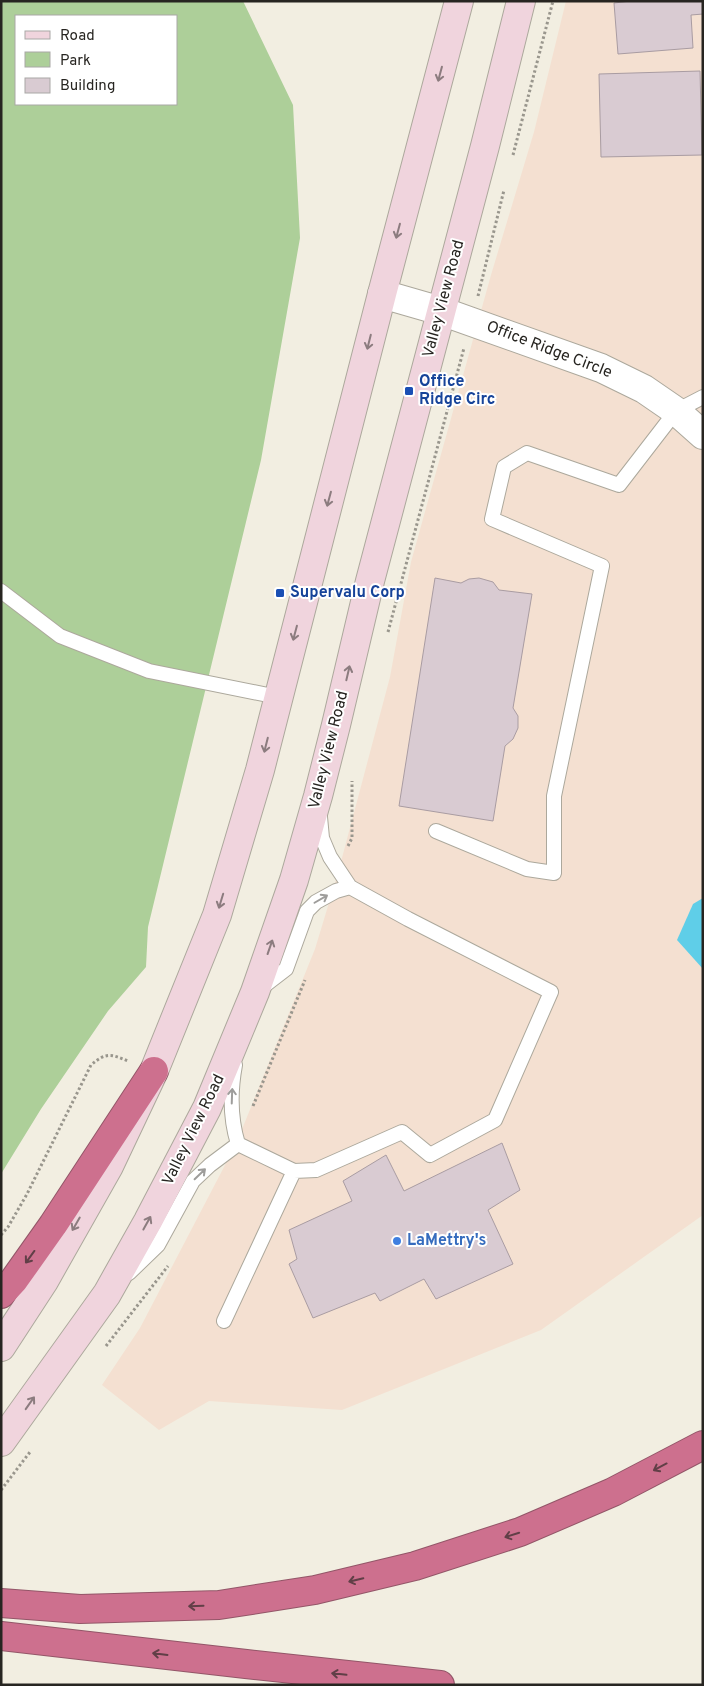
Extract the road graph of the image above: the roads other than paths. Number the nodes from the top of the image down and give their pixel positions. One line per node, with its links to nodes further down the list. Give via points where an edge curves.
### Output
1 (459, 1): 3 (main road, one-way to 3)
2 (522, 1): 4 (main road, Valley View Road)
3 (382, 294): 4 (street, Office Ridge Circle); 9 (main road, one-way to 9)
4 (441, 310): 6 (street, Office Ridge Circle, via 601,368 644,389); 10 (main road, Valley View Road, one-way to 4)
5 (703, 397): 6 (lane)
6 (676, 411): 7 (street, Office Ridge Circle); 11 (lane, via 619,485 527,453 504,467 492,519 602,566 554,796 554,873 527,869)
7 (703, 435)
8 (1, 591): 9 (lane, via 60,636 140,667)
9 (278, 697): 15 (main road, one-way to 15, via 217,915)
10 (318, 796): 12 (lane, via 322,838); 13 (main road, Valley View Road, one-way to 10, via 294,880)
11 (436, 831)
12 (350, 887): 13 (lane, one-way to 12, via 286,969 307,911 316,902); 17 (lane, via 551,992 495,1120 430,1155 402,1132 316,1170)
13 (255, 992): 14 (main road, Valley View Road)
14 (243, 1023): 16 (lane, one-way to 14, via 231,1111 232,1078); 19 (main road, Valley View Road, one-way to 14, via 174,1172)
15 (154, 1072): 18 (highway, one-way to 18, via 53,1225); 21 (main road, one-way to 21, via 109,1166 44,1282)
16 (238, 1144): 17 (lane); 19 (lane, one-way to 16, via 158,1245 193,1181)
17 (294, 1171): 20 (lane)
18 (1, 1294)
19 (107, 1294): 22 (main road, Valley View Road, one-way to 19)
20 (224, 1321)
21 (1, 1347)
22 (1, 1442)
23 (703, 1445): 24 (highway, one-way to 24, via 613,1492 520,1532 415,1566 314,1590 219,1605 80,1609)
24 (1, 1603)
25 (1, 1636): 26 (highway, one-way to 25)
26 (440, 1685)

